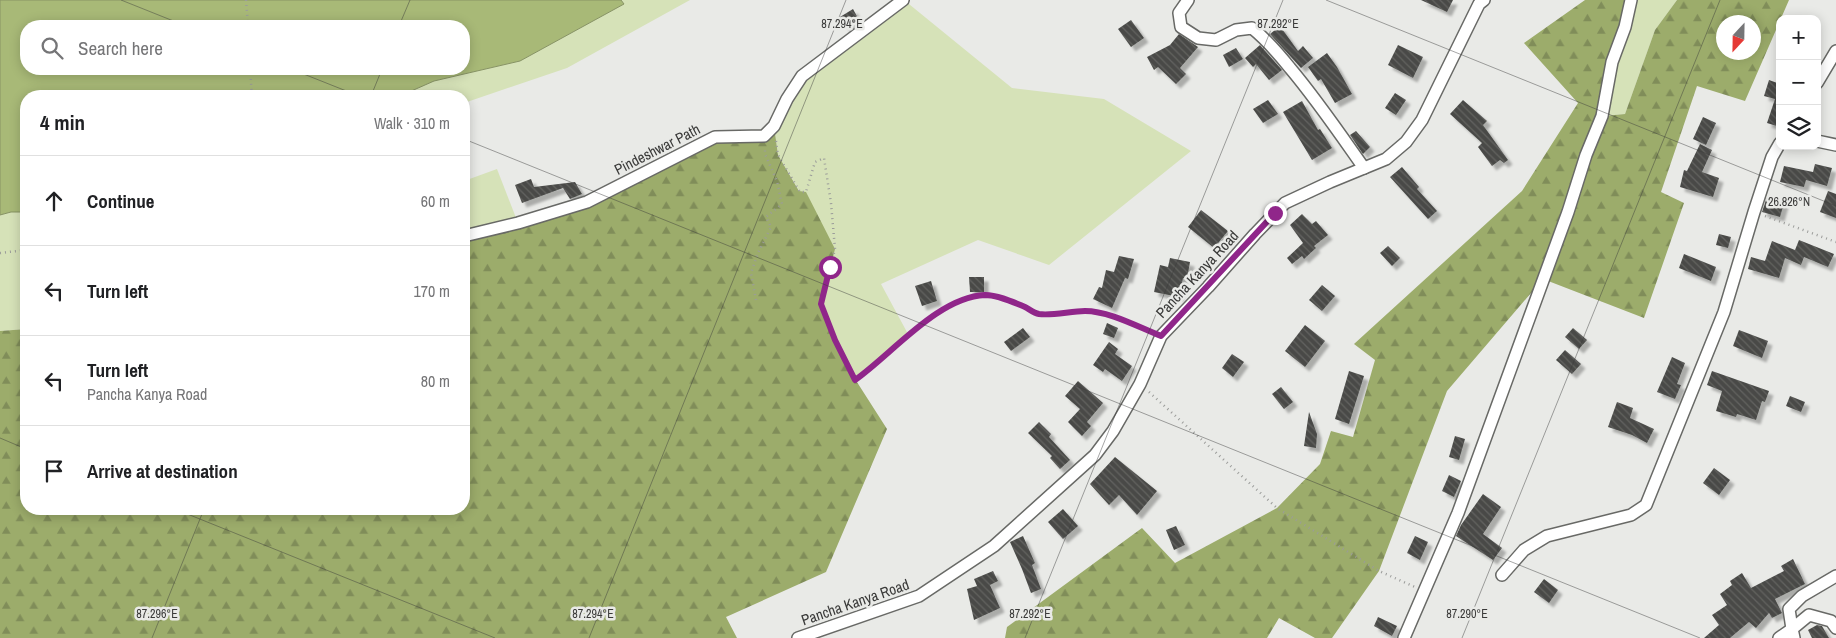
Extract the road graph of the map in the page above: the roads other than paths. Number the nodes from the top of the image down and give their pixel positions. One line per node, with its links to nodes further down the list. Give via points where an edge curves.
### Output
1 (903, 0): 11 (street, Pindeshwar Path, via 802,76 774,126 764,136 715,137 587,202)
2 (1188, 0): 10 (street, via 1179,13 1181,27 1198,38 1216,40 1236,30 1252,28 1265,38 1306,87)
3 (1484, 0): 10 (street, Pancha Kanya Road, via 1479,4 1422,120 1406,142 1386,159)
4 (1631, 0): 17 (street, via 1612,62 1602,116 1562,229 1458,513)
5 (1836, 51): 6 (street)
6 (1821, 76)
7 (1821, 142): 8 (street)
8 (1836, 145)
9 (1776, 150): 12 (street, via 1724,312 1646,505 1631,515 1547,536 1524,550)
10 (1364, 168): 16 (street, Pancha Kanya Road, via 1285,203 1161,336 1140,384 1095,455 994,546 919,596)
11 (470, 234)
12 (1502, 576)
13 (1836, 576): 15 (street, via 1802,596 1789,609)
14 (1836, 628): 15 (street, via 1831,621 1808,615)
15 (1793, 633): 18 (street)
16 (798, 638)
17 (1404, 638)
18 (1779, 638)

